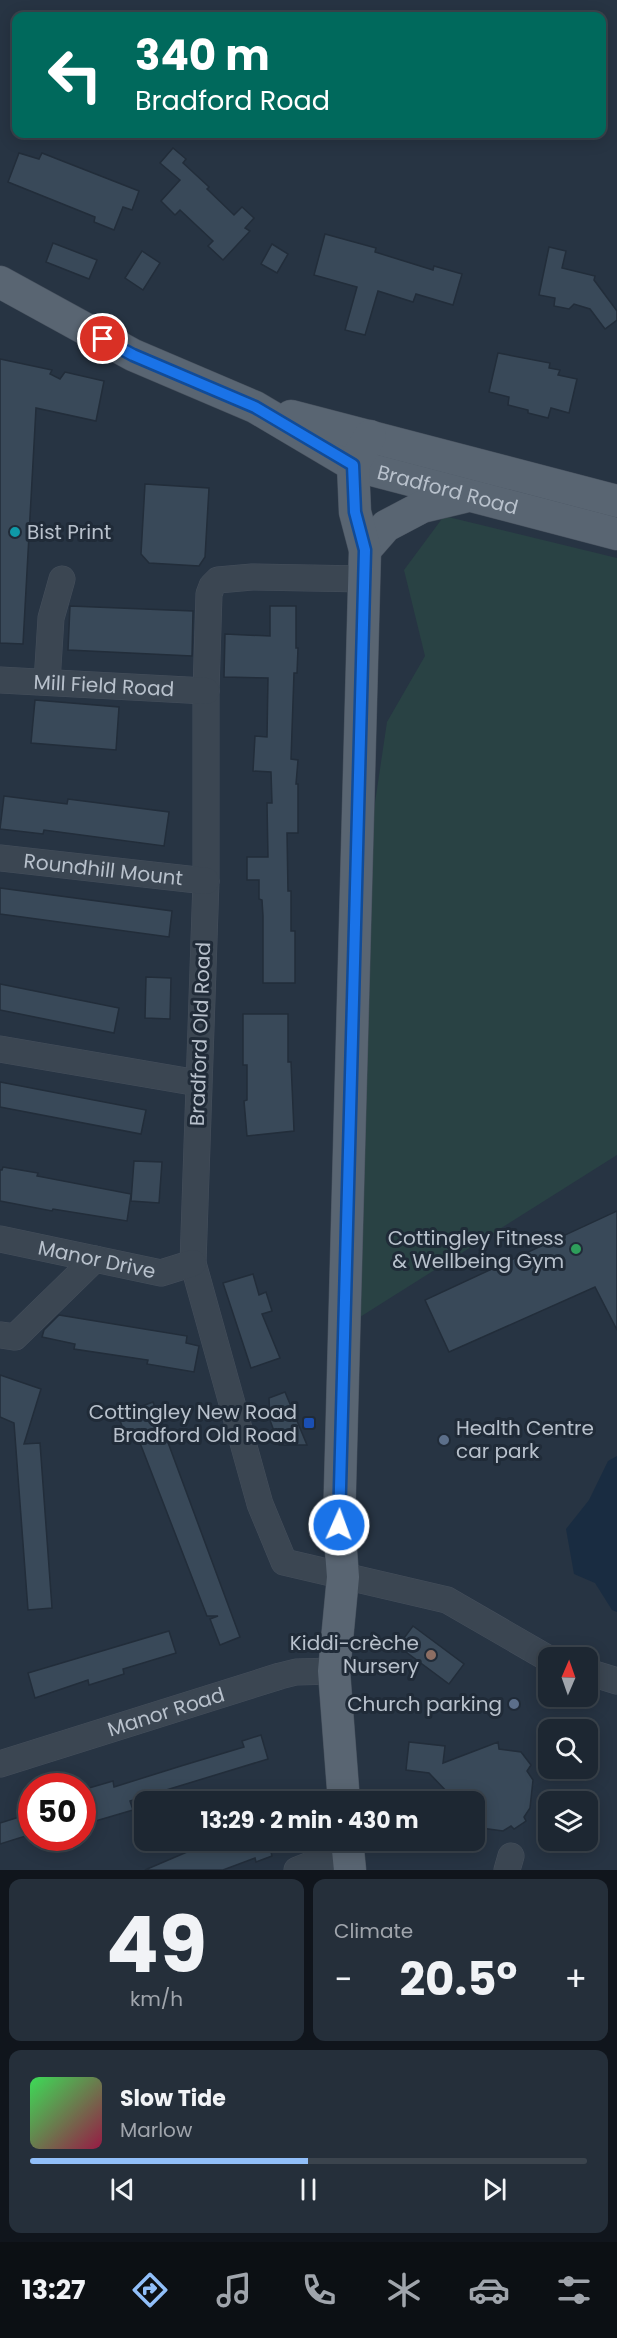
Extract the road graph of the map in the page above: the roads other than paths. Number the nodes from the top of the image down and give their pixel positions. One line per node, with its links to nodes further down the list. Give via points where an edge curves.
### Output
1 (0, 282): 2 (main road, Bradford Road, via 133,355)
2 (255, 407): 3 (main road, Bradford Road); 4 (main road, Bradford Road)
3 (377, 437): 4 (main road); 5 (main road); 7 (main road, Bradford Road)
4 (353, 465): 5 (main road, Bradford Road); 10 (main road, via 355,512)
5 (390, 475): 6 (main road, Bradford Road); 8 (main road)
6 (469, 496): 8 (main road, via 422,507); 9 (main road, Bradford Road)
7 (617, 501)
8 (386, 526): 10 (main road)
9 (617, 534)
10 (364, 564): 14 (street, Bradford Old Road, via 218,580 209,594); 23 (main road, via 339,1525)
11 (62, 579): 13 (street, via 51,618)
12 (0, 680): 13 (street, Mill Field Road)
13 (47, 682): 14 (street, Mill Field Road)
14 (206, 691): 16 (street, Bradford Old Road)
15 (0, 858): 16 (street, Roundhill Mount)
16 (206, 881): 18 (street, Bradford Old Road)
17 (0, 1049): 18 (street)
18 (198, 1083): 21 (street, Bradford Old Road)
19 (0, 1239): 20 (street, Manor Drive)
20 (95, 1259): 21 (street, Manor Drive, via 161,1273); 22 (street, via 15,1337)
21 (193, 1263): 23 (street, Bradford Old Road, via 260,1504 284,1562)
22 (0, 1335)
23 (343, 1577): 24 (street, via 447,1600); 25 (main road)
24 (538, 1653)
25 (334, 1671): 28 (street, Manor Road, via 280,1676); 29 (main road)
26 (598, 1675): 27 (street)
27 (617, 1681)
28 (0, 1764)
29 (343, 1791)
30 (349, 1854): 31 (street)
31 (297, 1870)

